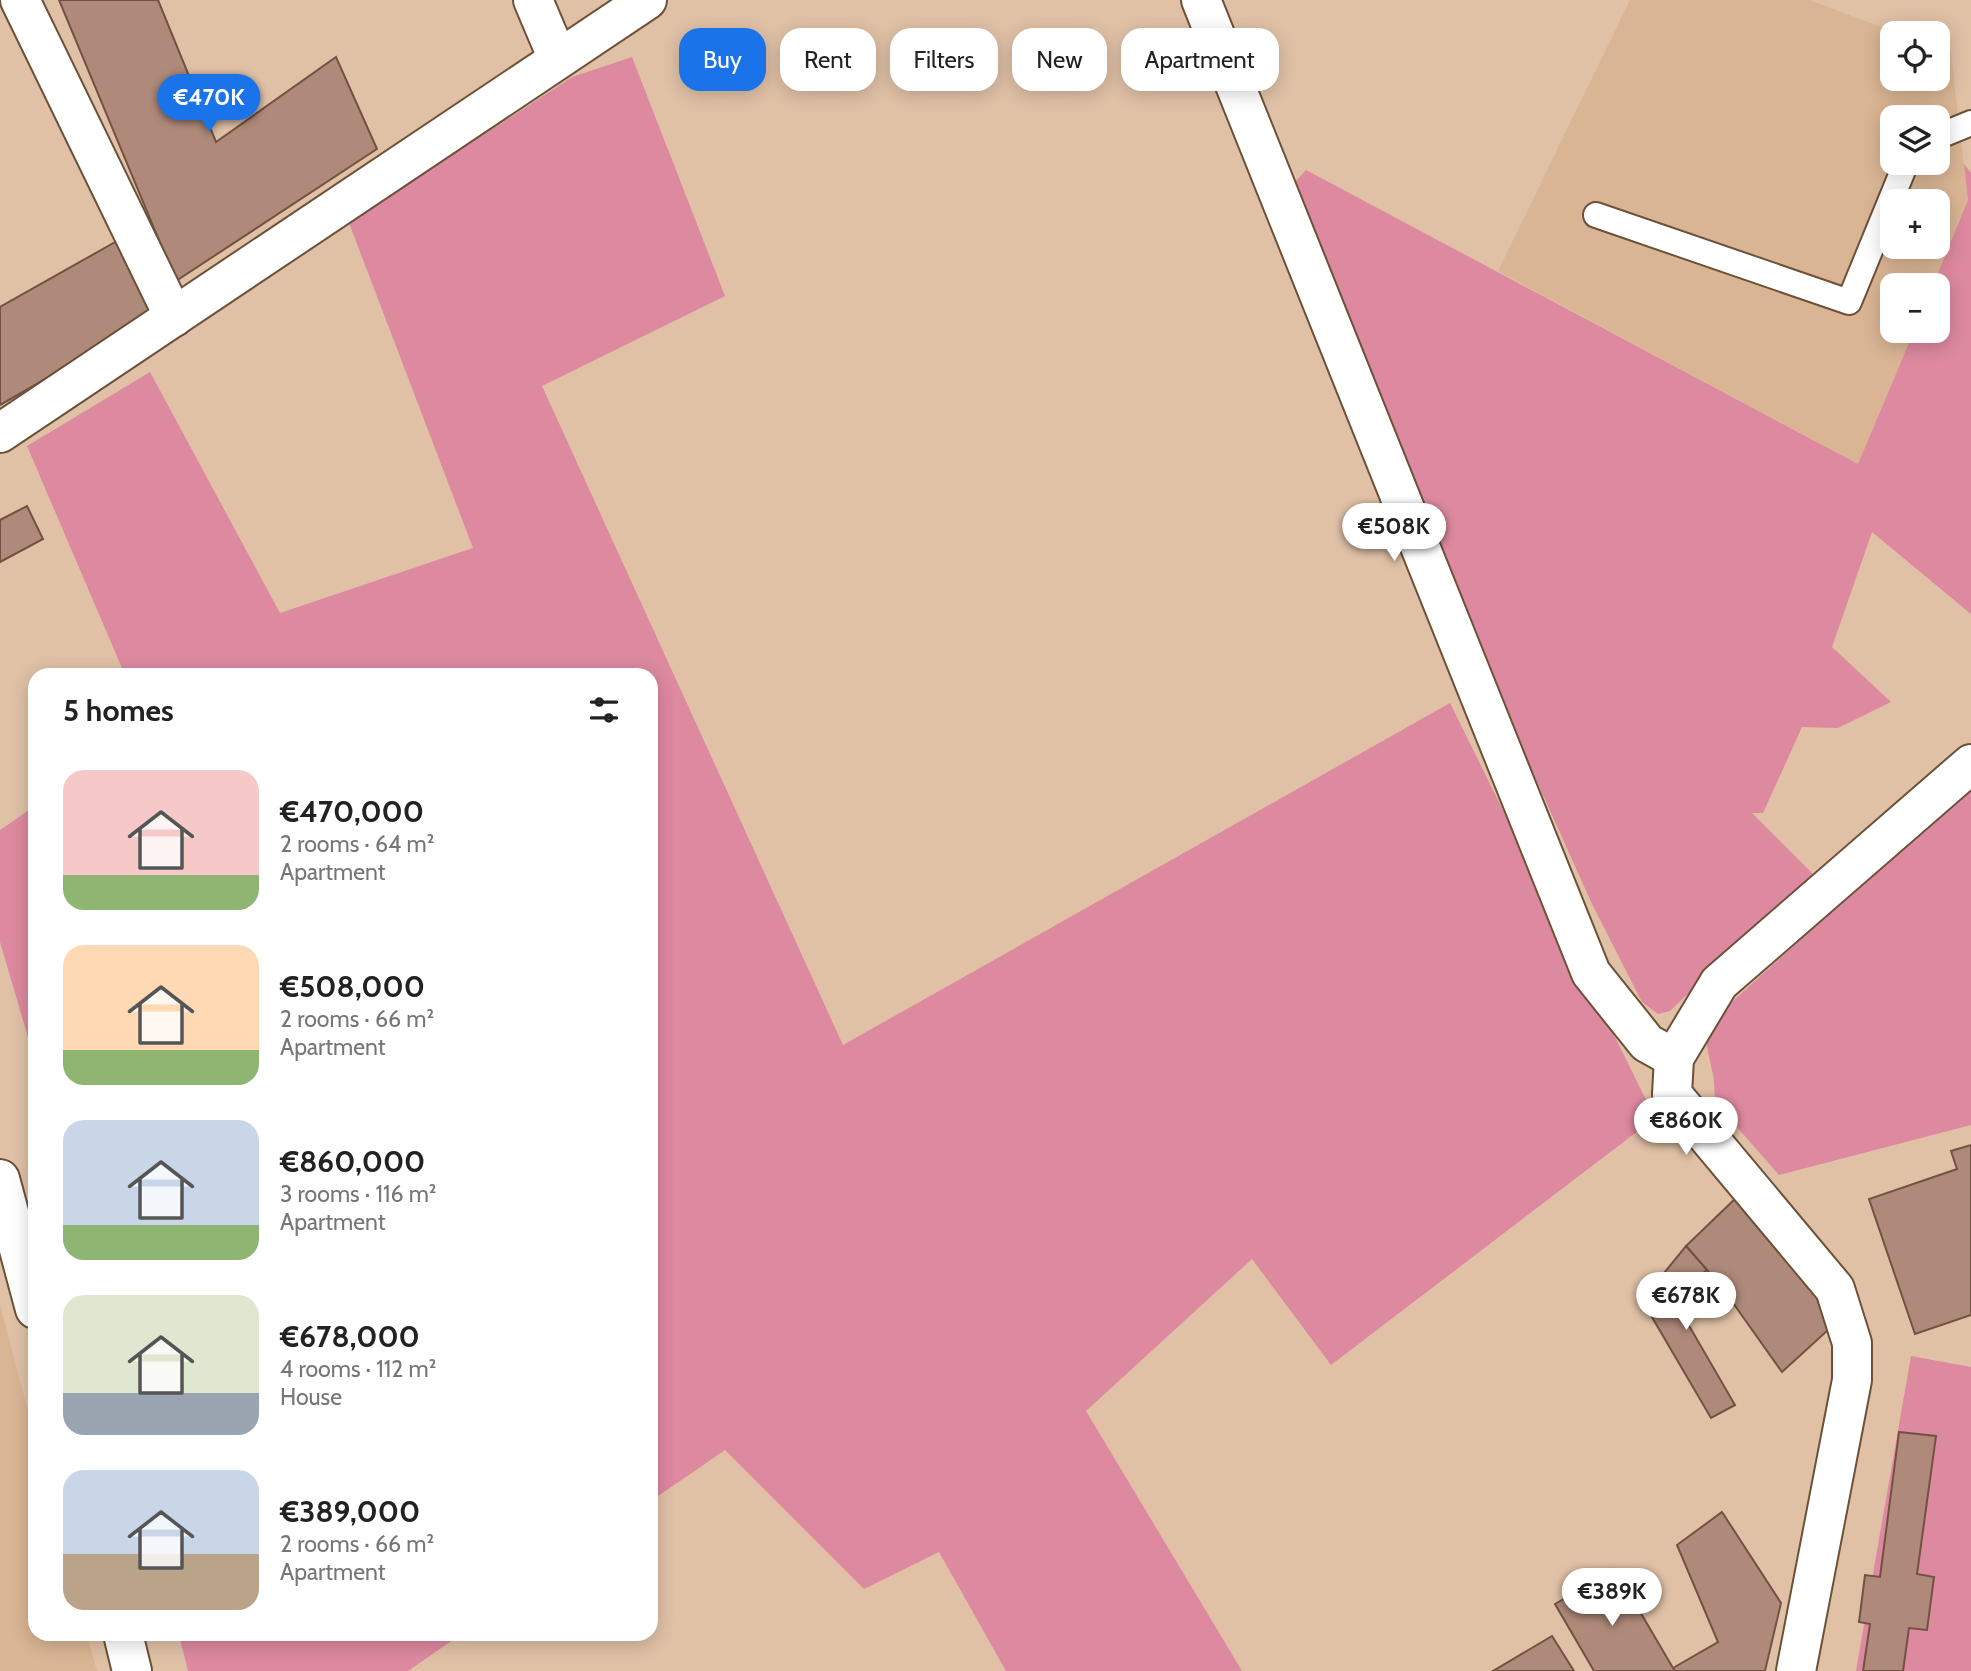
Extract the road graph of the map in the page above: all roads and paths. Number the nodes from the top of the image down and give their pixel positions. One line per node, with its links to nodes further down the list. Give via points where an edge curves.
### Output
1 (20, 0): 10 (street)
2 (533, 0): 5 (street)
3 (647, 0): 5 (street)
4 (1201, 0): 13 (street, via 1591,973 1647,1043)
5 (558, 59): 10 (street)
6 (1971, 123): 7 (lane)
7 (1950, 132)
8 (1901, 175): 9 (lane, via 1849,302)
9 (1596, 215)
10 (174, 317): 11 (street)
11 (0, 433)
12 (1971, 764): 13 (street, via 1719,983)
13 (1674, 1058): 18 (street, via 1672,1094 1835,1289 1852,1343 1852,1380)
14 (0, 1179): 15 (street)
15 (28, 1283)
16 (125, 1641): 17 (street)
17 (132, 1671)
18 (1796, 1671)

